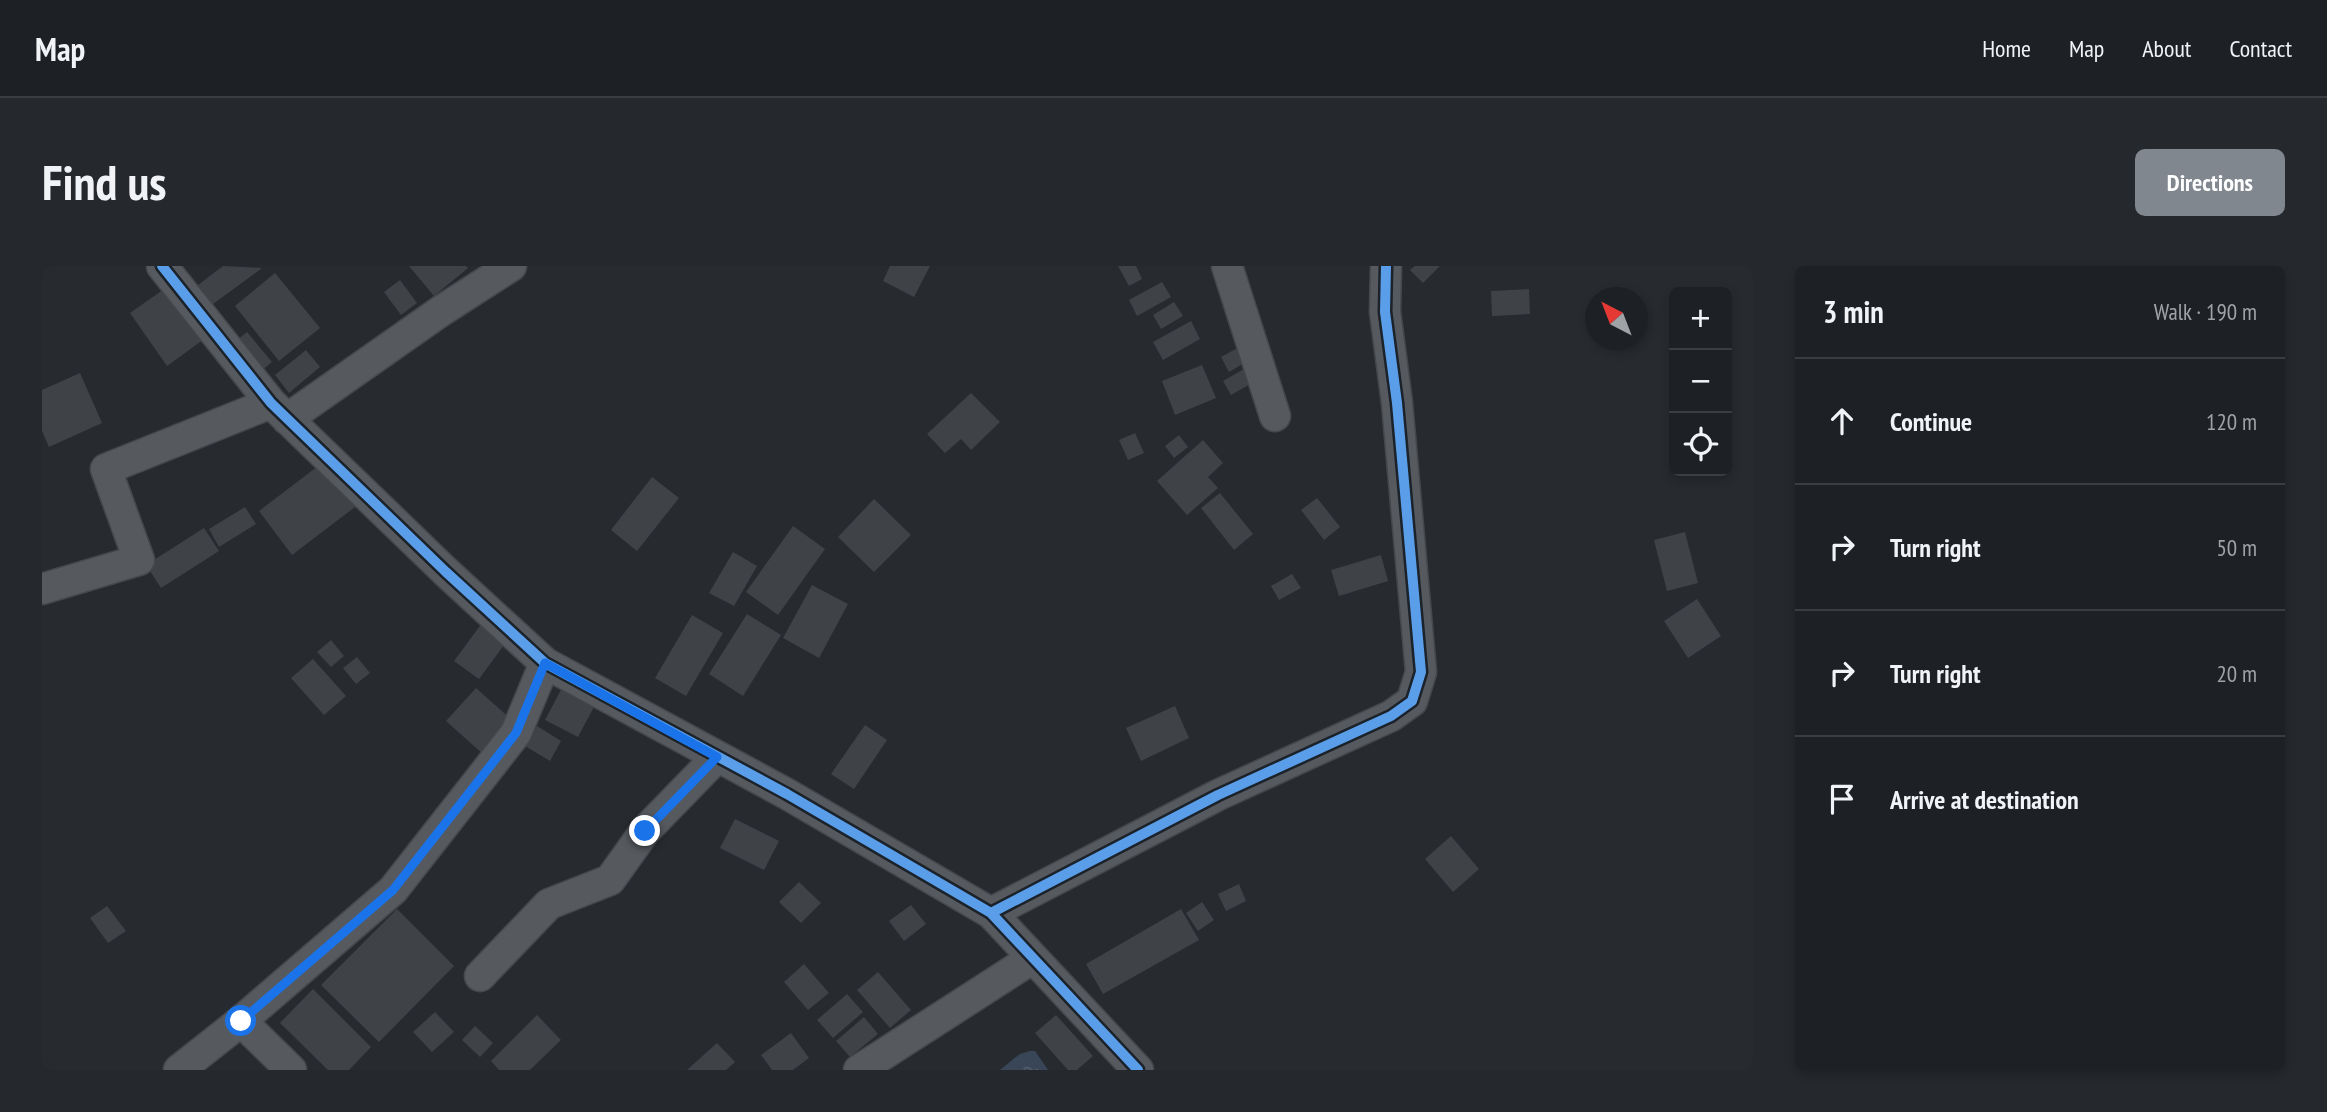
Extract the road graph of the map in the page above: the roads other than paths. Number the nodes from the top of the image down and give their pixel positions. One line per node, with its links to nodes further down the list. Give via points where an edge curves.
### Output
1 (162, 266): 5 (street)
2 (511, 266): 5 (street)
3 (1227, 266): 6 (street)
4 (1386, 266): 10 (street, via 1385,312 1421,673 1412,701 1391,716 1218,796)
5 (279, 411): 7 (street, via 106,469 139,561); 8 (street)
6 (1275, 416)
7 (42, 589)
8 (545, 663): 9 (street); 13 (street, via 516,733 393,890)
9 (717, 757): 10 (street); 12 (street, via 645,831 610,880 549,904)
10 (991, 913): 11 (street)
11 (1033, 958): 16 (street); 17 (street)
12 (480, 976)
13 (241, 1021): 14 (street); 15 (street)
14 (179, 1070)
15 (291, 1070)
16 (859, 1070)
17 (1138, 1070)

